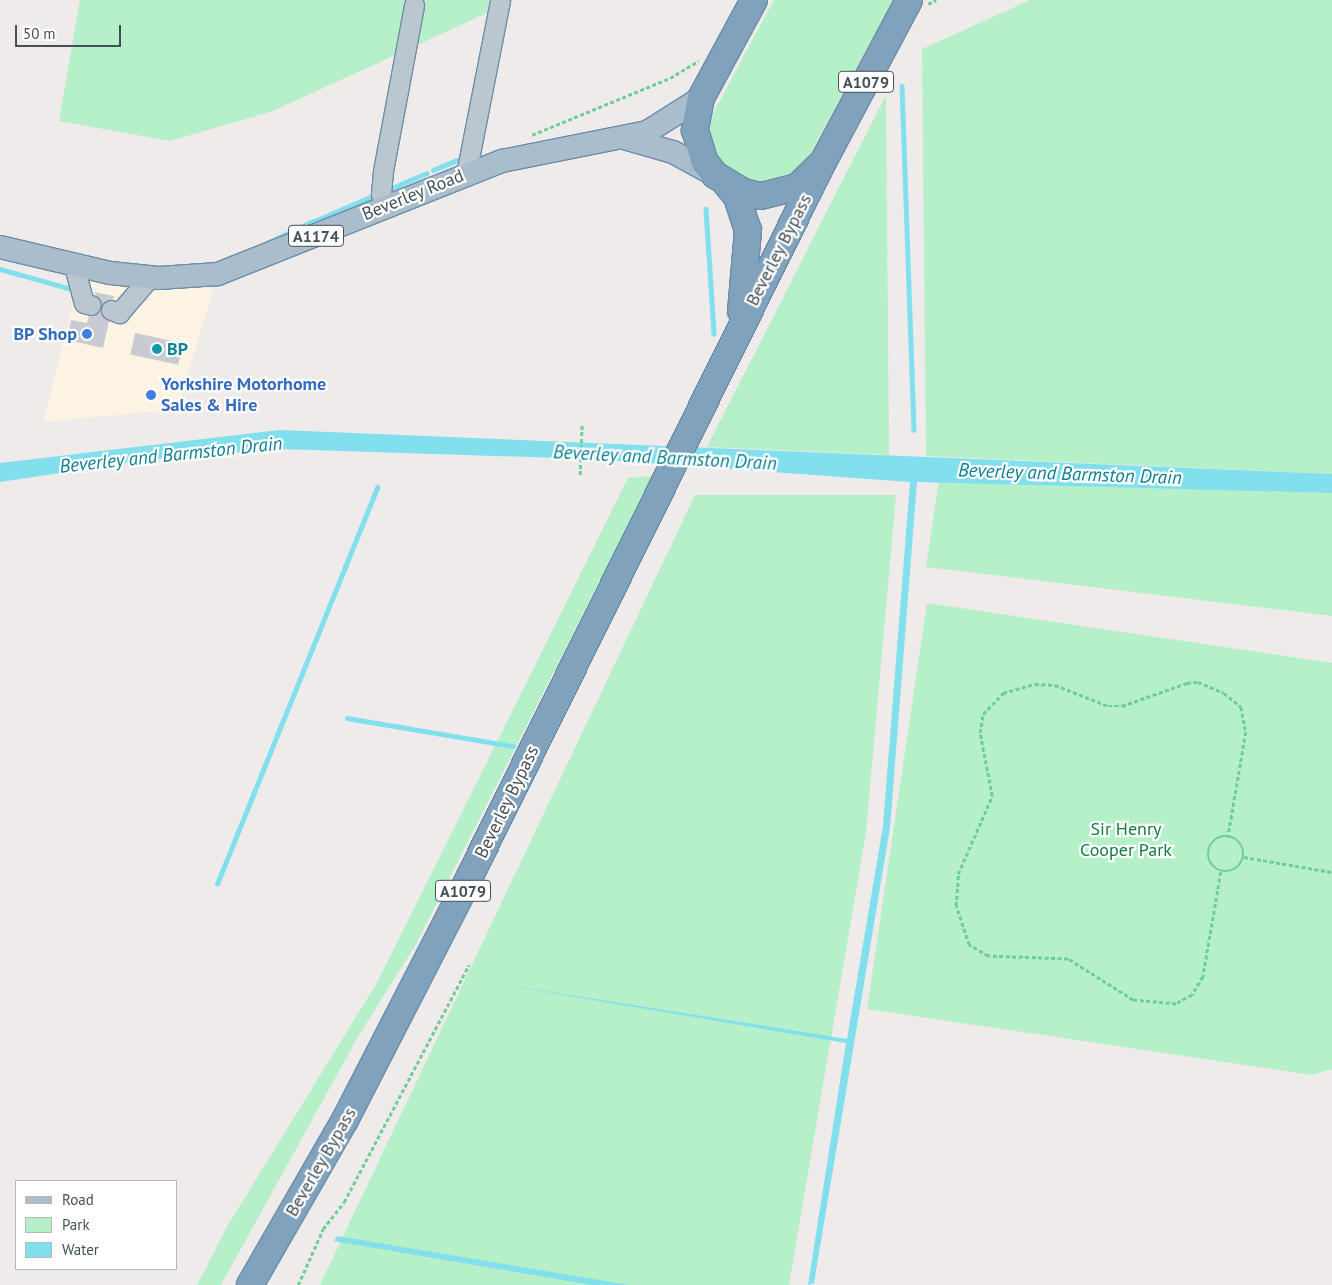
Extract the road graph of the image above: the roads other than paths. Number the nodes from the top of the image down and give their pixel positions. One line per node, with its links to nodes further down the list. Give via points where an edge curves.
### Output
1 (500, 0): 8 (lane)
2 (754, 0): 5 (highway, Beverley Bypass)
3 (909, 1): 7 (highway, A1079)
4 (413, 2): 10 (lane, via 383,172 381,194)
5 (701, 98): 6 (main road, Beverley Road / A1174, via 666,122); 9 (highway, Beverley Bypass, via 695,130 705,162)
6 (627, 139): 8 (main road, Beverley Road / A1174, via 550,149); 9 (main road, Beverley Road / A1174, via 673,152)
7 (823, 162): 9 (highway, A1079, via 812,176 780,194 761,196); 16 (highway, Beverley Bypass)
8 (466, 174): 10 (main road, Beverley Road / A1174)
9 (721, 180): 16 (highway, Beverley Bypass, via 737,197 748,230 746,273)
10 (386, 206): 13 (main road, Beverley Road / A1174, via 218,274)
11 (0, 247): 12 (main road, Beverley Road / A1174)
12 (74, 266): 13 (main road, Beverley Road / A1174); 14 (lane, via 84,303)
13 (150, 277): 15 (lane, via 119,313)
14 (91, 305)
15 (111, 310)
16 (735, 339): 17 (highway, Beverley Bypass / A1079, via 345,1120)
17 (250, 1285)

